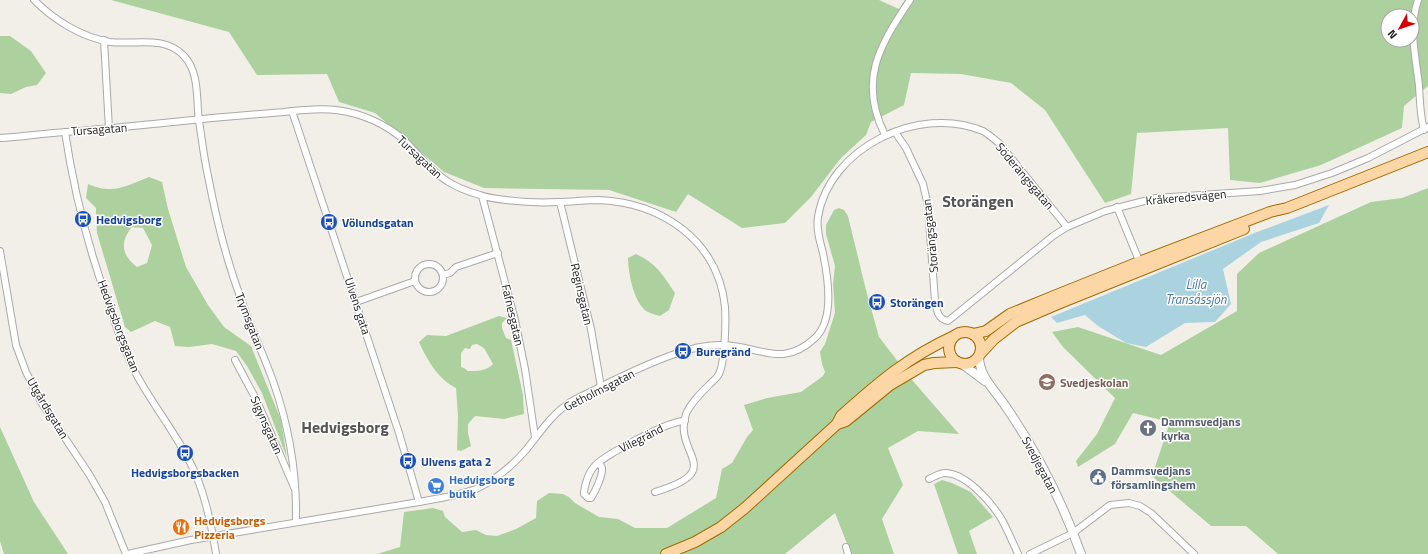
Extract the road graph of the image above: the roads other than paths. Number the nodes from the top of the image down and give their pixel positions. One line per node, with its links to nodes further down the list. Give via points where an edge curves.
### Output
1 (34, 0): 4 (street, Trymsgatan, via 62,23)
2 (910, 0): 11 (street, via 881,49 872,84 875,110)
3 (1418, 0): 8 (street, via 1414,12 1413,43 1420,116)
4 (104, 40): 6 (street, Trymsgatan, via 150,42 177,49 192,69 196,83); 7 (street)
5 (292, 111): 6 (street, Tursagatan); 14 (street, Tursagatan, via 333,110 358,114 383,125 403,139 449,183); 23 (street, Ulvens gata)
6 (199, 120): 7 (street, Tursagatan); 38 (street, Trymsgatan, via 207,172 225,251 282,408)
7 (109, 129): 9 (street, Tursagatan)
8 (1426, 129): 16 (street, Kråkeredsvägen, via 1346,167 1295,186 1156,198)
9 (65, 132): 12 (street, Tursagatan); 43 (street, Hedvigsborgsgatan, via 74,186 89,245 121,339 134,370 196,475)
10 (895, 132): 11 (street, Söderängsgatan); 17 (street, Söderängsgatan, via 938,123 956,123 985,132 999,143); 24 (street, Storängsgatan, via 906,148 923,184 928,206 935,301 938,315)
11 (885, 135): 27 (street, Getholmsgatan, via 867,145 844,166 832,179 820,205 817,221 826,275 828,308 826,320 817,337 796,352 778,354)
12 (0, 138)
13 (1428, 152): 20 (main road, via 1287,208 1270,212)
14 (482, 196): 15 (street, Tursagatan, via 531,202); 19 (street, Fafnesgatan)
15 (560, 202): 27 (street, Tursagatan, via 599,200 635,206 658,214 683,229 704,251 723,292 726,318); 32 (street, Reginsgatan, via 591,329)
16 (1117, 207): 17 (street, Kråkeredsvägen); 20 (street)
17 (1067, 227): 24 (street, Kråkeredsvägen, via 1022,260 950,320)
18 (0, 251): 45 (street, Utgårdsgatan, via 16,345 26,372 41,402 105,502)
19 (498, 252): 21 (street, via 456,267); 35 (street, Fafnesgatan, via 515,320)
20 (1141, 266): 25 (main road, via 1010,314 986,331); 28 (main road, via 1016,322 994,339)
21 (443, 275): 22 (street, via 440,288 435,291 420,290); 22 (street, via 434,264 423,264 416,271)
22 (415, 281): 23 (street)
23 (356, 302): 40 (street, Ulvens gata)
24 (944, 321)
25 (973, 334): 26 (main road, via 963,332); 28 (main road, via 980,342)
26 (954, 336): 30 (main road, via 949,350); 34 (main road, via 918,355 884,378 841,416)
27 (724, 345): 32 (street, Getholmsgatan, via 693,348); 33 (street, Tursagatan, via 719,374 690,407)
28 (980, 355): 30 (main road, via 972,363); 31 (street, Svedjegatan, via 981,370)
29 (235, 360): 38 (street, Sigynsgatan, via 260,407)
30 (959, 363): 31 (street, Svedjegatan); 34 (main road, via 924,365 890,385 846,421)
31 (988, 383): 42 (street, Svedjegatan, via 1021,429 1052,486)
32 (601, 387): 35 (street, Getholmsgatan, via 569,402)
33 (685, 421): 36 (street, Vilegränd, via 672,423 650,433); 39 (street, via 685,434 694,460 694,468 685,480)
34 (837, 424): 47 (main road, via 721,528)
35 (536, 437): 40 (street, Getholmsgatan, via 512,465 495,478 477,488)
36 (599, 462): 36 (street, Vilegränd, via 592,468 584,489 584,494 588,498 594,494 600,480 602,470)
37 (929, 479): 49 (street, via 944,472 957,474 970,484 989,502 1002,520)
38 (296, 492): 41 (street, Trymsgatan)
39 (655, 492)
40 (419, 502): 41 (street, Getholmsgatan)
41 (296, 522): 43 (street, Getholmsgatan)
42 (1073, 533): 50 (street); 51 (street, Svedjegatan); 52 (street, via 1110,505 1129,503 1151,513)
43 (214, 537): 45 (street, Getholmsgatan); 46 (street, Hedvigsborgsgatan)
44 (846, 547): 48 (street)
45 (127, 554)
46 (216, 554)
47 (666, 554)
48 (848, 554)
49 (1018, 554)
50 (1030, 554)
51 (1081, 554)
52 (1194, 554)

